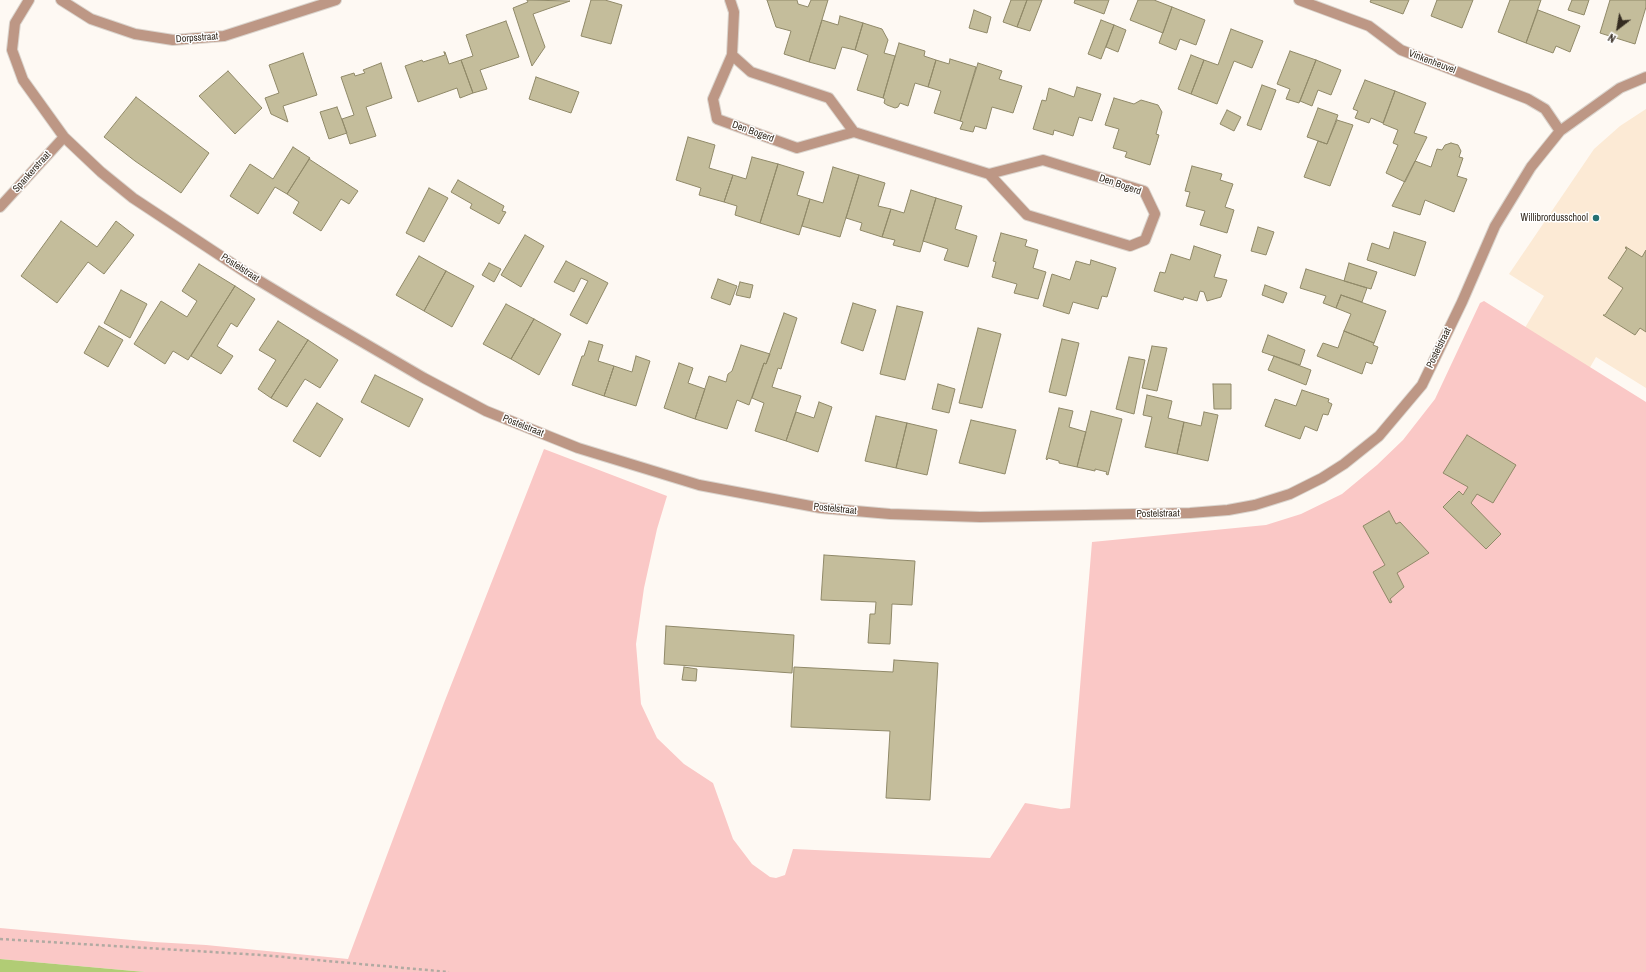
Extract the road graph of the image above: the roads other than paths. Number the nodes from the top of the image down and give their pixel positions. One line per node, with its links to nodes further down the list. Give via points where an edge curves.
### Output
1 (29, 0): 10 (street, Postelstraat, via 15,23 12,50 23,80)
2 (61, 0): 3 (street, Dorpsstraat, via 91,19 135,34 173,40 224,36)
3 (336, 0)
4 (730, 0): 6 (street, Den Bogerd, via 734,12)
5 (1299, 0): 8 (street, Vinkenheuvel, via 1369,26 1401,50 1528,99 1545,109)
6 (732, 55): 9 (street, via 751,72 829,98); 9 (street, Den Bogerd, via 713,99 718,119 797,148)
7 (1646, 77): 8 (street, Postelstraat, via 1620,88)
8 (1560, 130): 10 (street, Postelstraat, via 1531,167 1495,226 1422,385 1379,436 1344,464 1290,494 1228,510 980,517 890,514 821,508 699,485 578,448 486,411 424,378 248,274 133,198)
9 (854, 132): 11 (street, Den Bogerd)
10 (64, 137): 12 (street, Spankerstraat)
11 (989, 174): 11 (street, Den Bogerd, via 1027,215 1130,246 1145,240 1156,214 1144,191 1043,160)
12 (0, 208)

